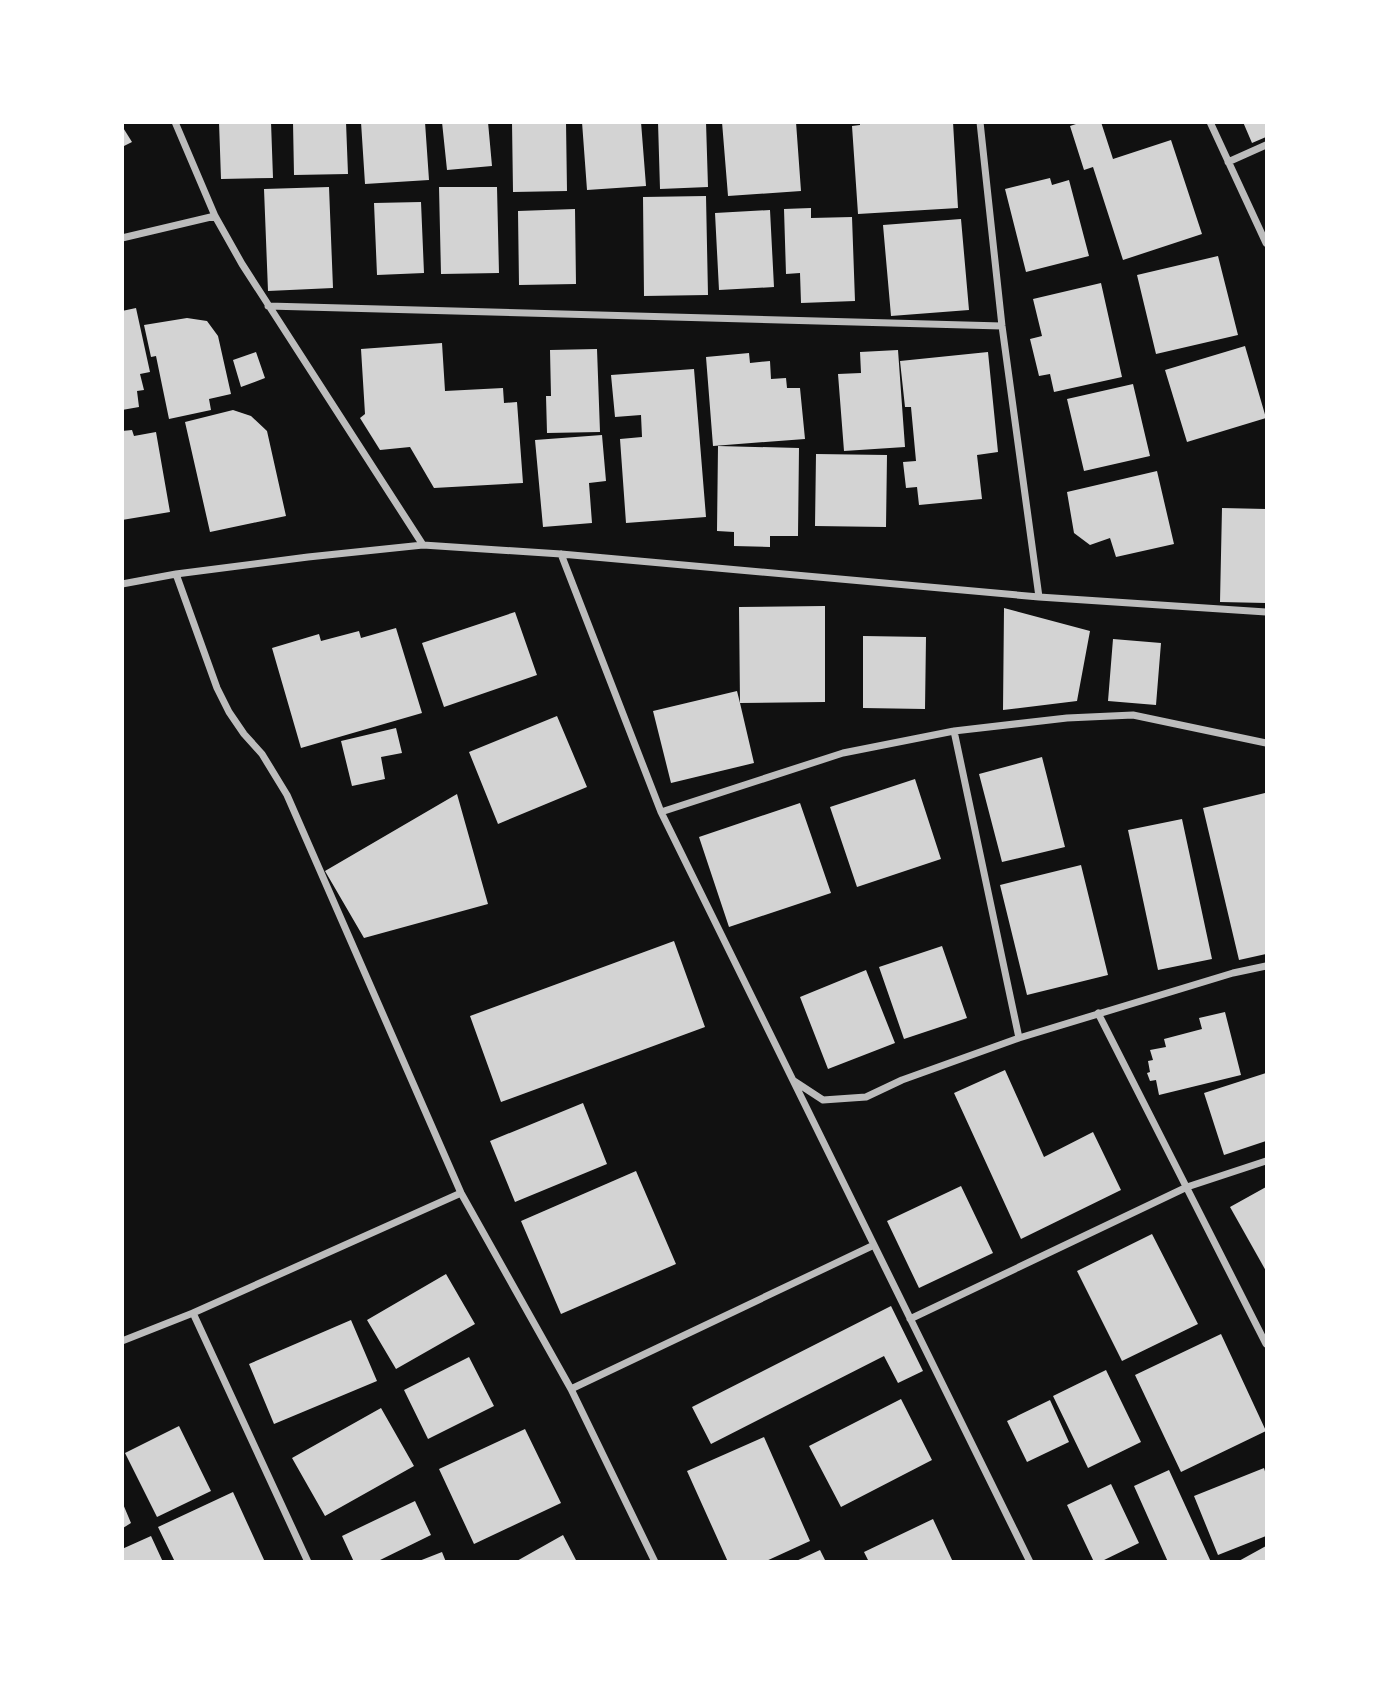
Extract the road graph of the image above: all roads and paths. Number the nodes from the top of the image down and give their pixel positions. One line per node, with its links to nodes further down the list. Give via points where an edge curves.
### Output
1 (175, 122): 6 (street)
2 (980, 122): 10 (street)
3 (1210, 122): 5 (street)
4 (1266, 145): 5 (street)
5 (1228, 162): 8 (street)
6 (215, 216): 7 (street); 9 (street)
7 (122, 238)
8 (1266, 243)
9 (268, 306): 10 (street); 11 (street)
10 (1002, 326): 15 (street)
11 (423, 545): 12 (street); 13 (street)
12 (561, 554): 15 (street); 19 (street)
13 (176, 574): 14 (street); 26 (street, via 217,688 287,795)
14 (122, 584)
15 (1040, 597): 16 (street)
16 (1266, 612)
17 (954, 731): 18 (street, via 1133,715); 19 (street, via 844,753); 22 (street)
18 (1266, 743)
19 (661, 812): 23 (street)
20 (1266, 966): 21 (street)
21 (1098, 1013): 22 (street); 25 (street)
22 (1019, 1038): 23 (street, via 866,1097 823,1100)
23 (794, 1082): 27 (street)
24 (1266, 1161): 25 (street)
25 (1187, 1187): 29 (street); 31 (street)
26 (461, 1193): 28 (street); 32 (street)
27 (874, 1244): 29 (street); 32 (street)
28 (193, 1313): 30 (street); 33 (street)
29 (910, 1319): 35 (street)
30 (122, 1341)
31 (1266, 1344)
32 (571, 1389): 34 (street)
33 (308, 1562)
34 (655, 1562)
35 (1030, 1562)

